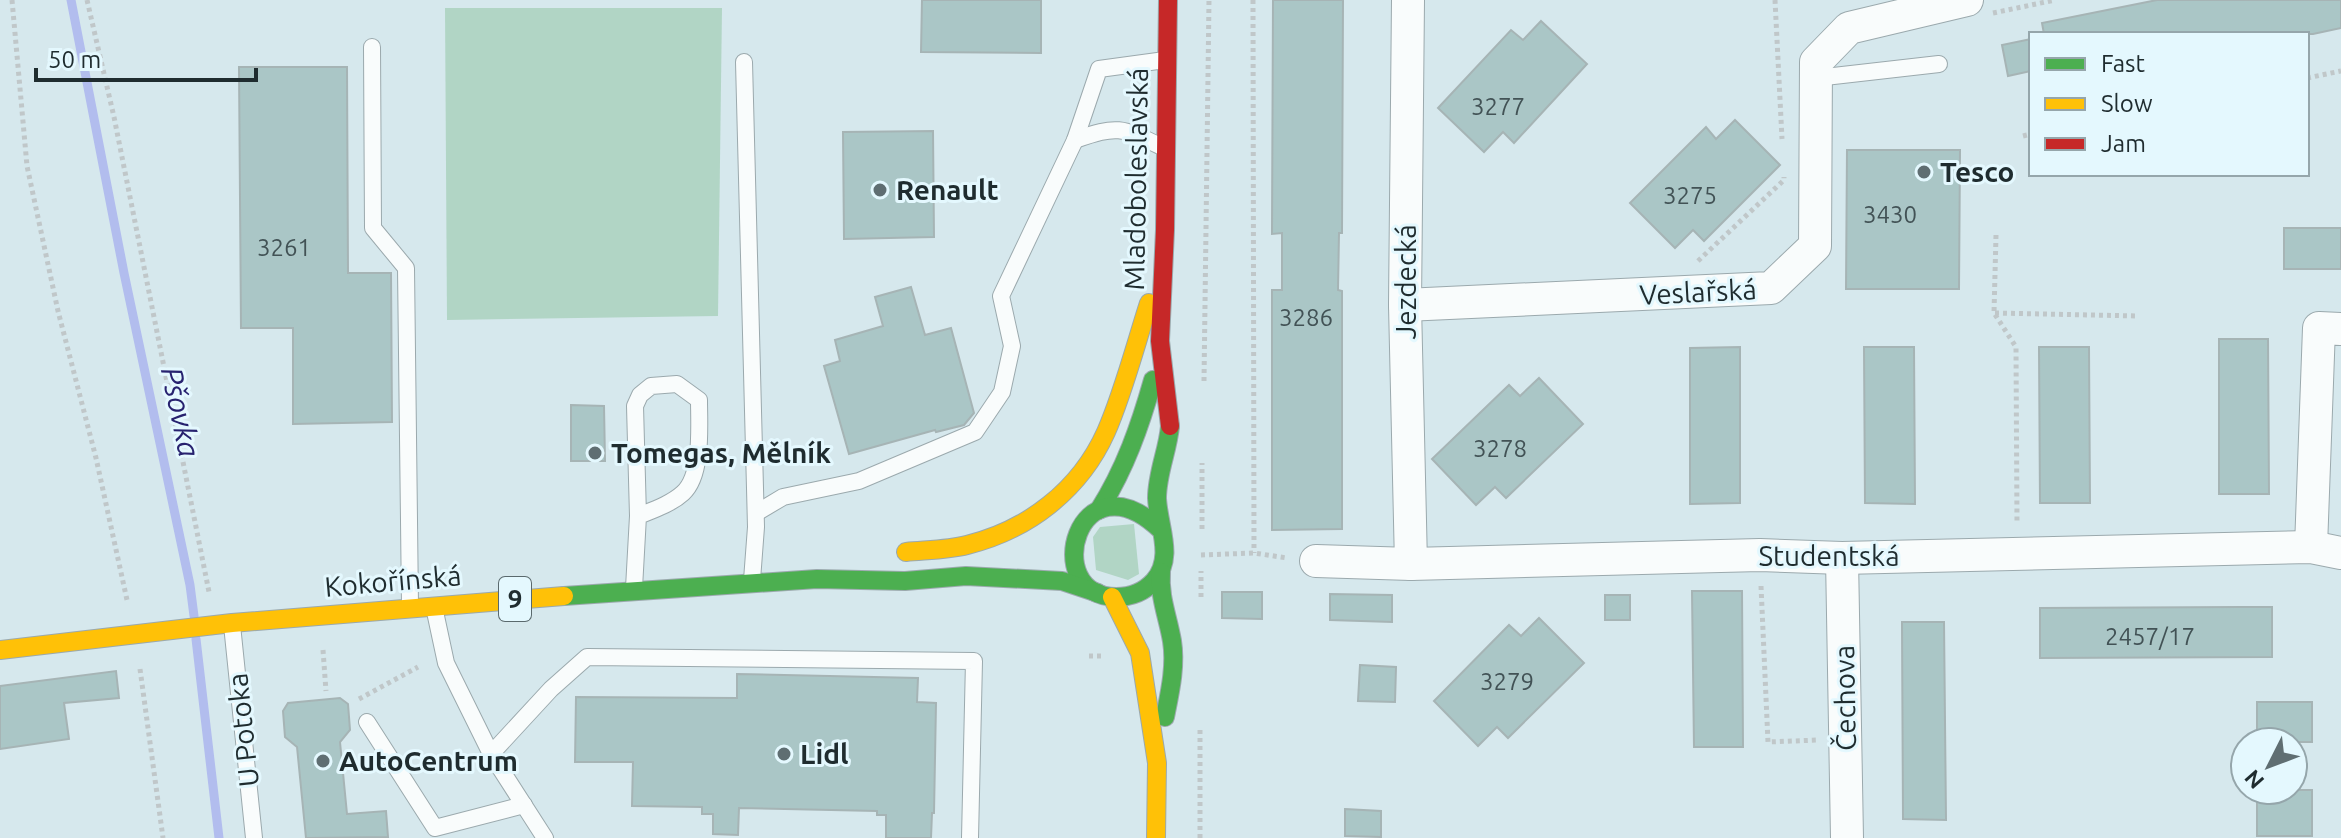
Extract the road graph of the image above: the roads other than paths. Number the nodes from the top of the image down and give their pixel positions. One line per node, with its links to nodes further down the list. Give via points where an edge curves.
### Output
1 (1168, 0): 5 (main road, Mladoboleslavská)
2 (1408, 0): 12 (street, Jezdecká)
3 (1974, 8): 8 (street, Veslařská, via 1849,28 1816,62)
4 (372, 47): 35 (lane, via 373,228 406,268)
5 (1167, 60): 9 (lane, via 1099,69); 10 (main road, Mladoboleslavská)
6 (744, 62): 16 (lane)
7 (1939, 64): 8 (lane)
8 (1816, 78): 12 (street, Veslařská, via 1815,246 1771,288)
9 (1075, 140): 10 (lane, via 1110,128 1130,131); 16 (lane, via 1001,296 1012,346 1002,392 975,432 859,481 783,497)
10 (1167, 149): 11 (main road, Mladoboleslavská)
11 (1164, 263): 14 (main road, Mladoboleslavská); 22 (main road, via 1106,433 1054,503 1024,524 967,545)
12 (1405, 305): 27 (street, Jezdecká)
13 (2341, 329): 21 (street, via 2319,328)
14 (1160, 359): 15 (main road, Mladoboleslavská, via 1136,442); 19 (main road, Mladoboleslavská, via 1170,420 1157,491)
15 (1099, 510): 18 (main road, Mladoboleslavská); 19 (main road, via 1112,505 1140,510)
16 (756, 513): 31 (lane)
17 (638, 516): 17 (lane, via 635,406 651,386 677,384 699,400 700,455 686,491); 32 (lane)
18 (1078, 530): 20 (main road); 33 (main road, Mladoboleslavská, via 1073,558 1078,572)
19 (1161, 530): 28 (main road, Mladoboleslavská)
20 (1052, 547)
21 (2326, 550): 23 (street, Studentská)
22 (893, 554)
23 (1842, 558): 27 (street, Studentská, via 1760,555); 47 (street, Čechova)
24 (1316, 561): 27 (street, Studentská)
25 (868, 562): 30 (main road, 9)
26 (1013, 562): 29 (main road, Kokořínská / 9)
27 (1411, 564)
28 (1161, 572): 33 (main road, via 1140,593); 40 (main road, Mladoboleslavská, via 1159,596 1173,642 1172,683)
29 (966, 576): 30 (main road, Kokořínská / 9); 33 (main road, Kokořínská / 9, via 1062,581)
30 (817, 579): 31 (main road, Kokořínská / 9)
31 (752, 583): 32 (main road, Kokořínská / 9)
32 (634, 590): 34 (main road, Kokořínská / 9)
33 (1105, 595): 40 (main road, Mladoboleslavská, via 1140,653)
34 (433, 605): 35 (main road, Kokořínská / 9); 39 (lane, via 446,663)
35 (410, 607): 36 (main road, Kokořínská / 9)
36 (232, 623): 37 (main road, Kokořínská / 9); 44 (lane, U Potoka)
37 (6, 648)
38 (367, 722): 42 (lane)
39 (491, 754): 41 (lane); 45 (lane, via 587,657 974,661)
40 (1157, 763): 46 (main road, Mladoboleslavská)
41 (524, 805): 42 (lane); 43 (lane)
42 (431, 833)
43 (543, 837)
44 (254, 838)
45 (970, 838)
46 (1156, 838)
47 (1847, 838)

